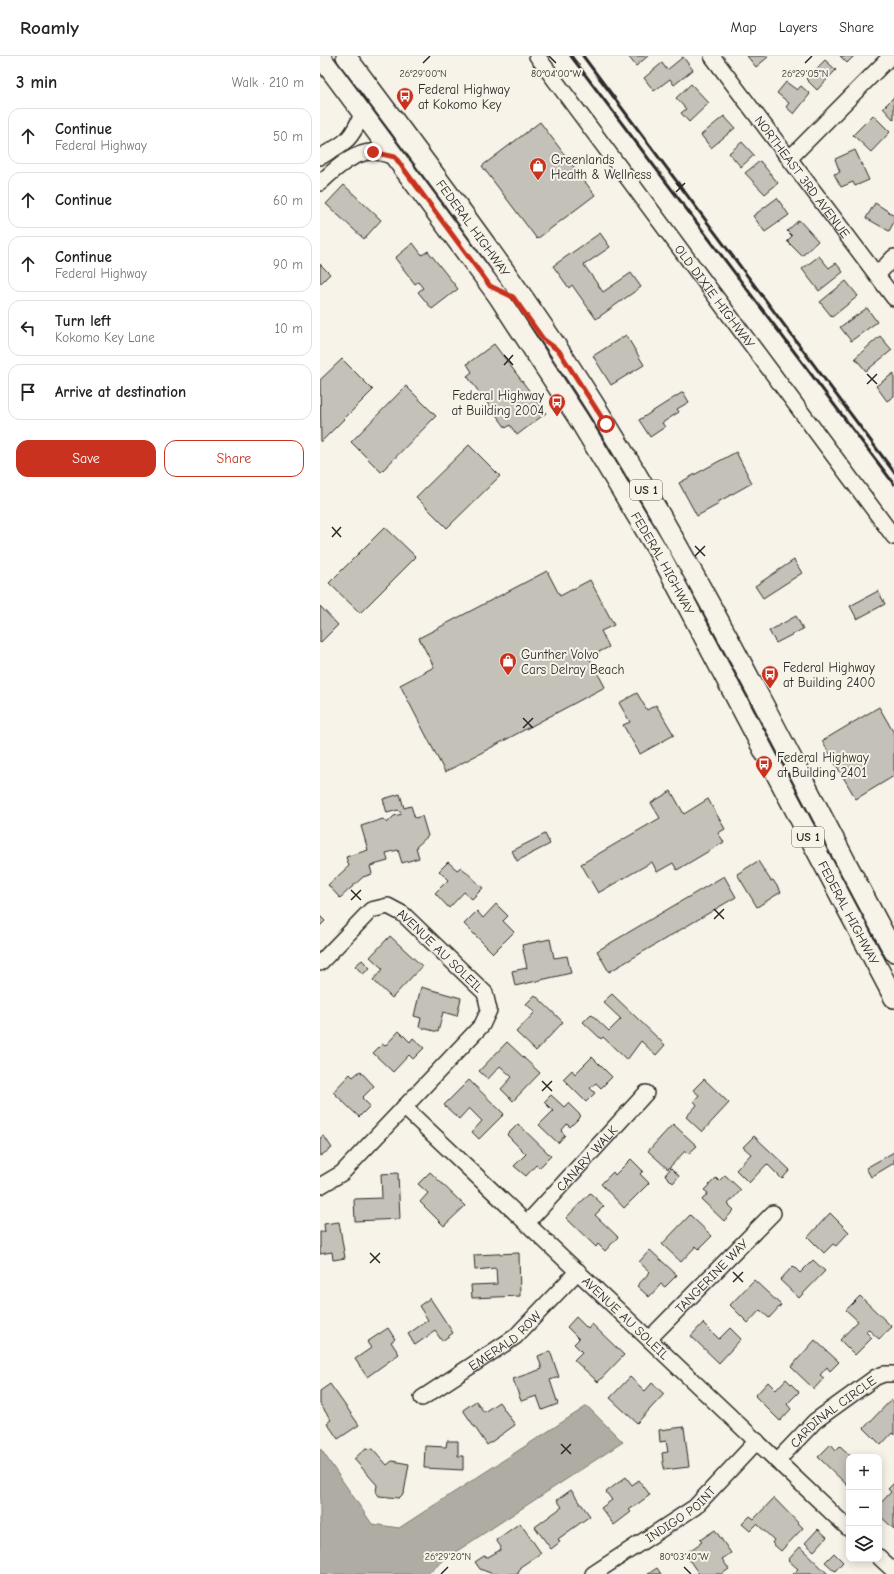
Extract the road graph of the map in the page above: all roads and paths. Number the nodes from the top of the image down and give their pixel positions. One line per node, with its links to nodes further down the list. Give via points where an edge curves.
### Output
1 (320, 56): 6 (main road, FEDERAL HIGHWAY / US 1)
2 (346, 56): 13 (main road, FEDERAL HIGHWAY / US 1)
3 (537, 56): 18 (street, OLD DIXIE HIGHWAY)
4 (712, 56): 9 (street, NORTHEAST 3RD AVENUE)
5 (891, 56): 9 (street)
6 (362, 114): 7 (street, via 345,142); 8 (main road, FEDERAL HIGHWAY / US 1)
7 (320, 157)
8 (395, 157): 10 (street, via 368,152); 11 (main road, FEDERAL HIGHWAY / US 1)
9 (789, 159): 14 (street, NORTHEAST 3RD AVENUE)
10 (322, 176)
11 (438, 213): 13 (main road, via 461,230 494,270); 15 (main road, FEDERAL HIGHWAY / US 1)
12 (894, 257): 14 (street)
13 (506, 272): 17 (main road, FEDERAL HIGHWAY / US 1)
14 (885, 277): 16 (street, NORTHEAST 3RD AVENUE)
15 (490, 286): 17 (main road, via 513,297 543,339); 19 (main road, FEDERAL HIGHWAY / US 1, via 580,420)
16 (894, 298)
17 (559, 351): 20 (main road, FEDERAL HIGHWAY / US 1, via 617,442)
18 (894, 537)
19 (662, 558): 20 (main road, via 681,573); 21 (main road, FEDERAL HIGHWAY / US 1)
20 (696, 578): 22 (main road, FEDERAL HIGHWAY / US 1)
21 (684, 600): 22 (main road, via 702,608 726,651); 25 (main road, FEDERAL HIGHWAY / US 1)
22 (741, 665): 23 (main road, FEDERAL HIGHWAY / US 1)
23 (894, 952)
24 (320, 963): 27 (street, AVENUE AU SOLEIL, via 371,910 388,906 403,914 486,993 489,1010 482,1025)
25 (894, 998)
26 (646, 1093): 30 (street, CANARY WALK)
27 (404, 1107): 28 (street, AVENUE AU SOLEIL, via 342,1173); 30 (street, AVENUE AU SOLEIL)
28 (320, 1186)
29 (773, 1213): 32 (street, TANGERINE WAY)
30 (527, 1223): 31 (street, AVENUE AU SOLEIL)
31 (578, 1271): 32 (street, AVENUE AU SOLEIL); 34 (street, EMERALD ROW, via 515,1337)
32 (649, 1339): 35 (street, AVENUE AU SOLEIL)
33 (894, 1374): 36 (street, CARDINAL CIRCLE, via 876,1377 815,1421)
34 (422, 1398)
35 (757, 1441): 36 (street, AVENUE AU SOLEIL); 40 (street, INDIGO POINT, via 694,1507)
36 (777, 1461): 37 (street, AVENUE AU SOLEIL)
37 (847, 1526)
38 (882, 1560): 39 (street)
39 (893, 1569)
40 (594, 1574)

